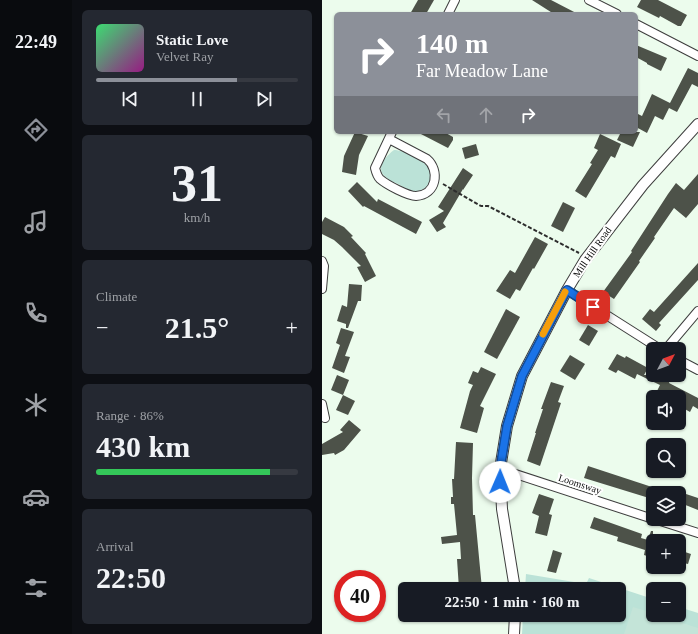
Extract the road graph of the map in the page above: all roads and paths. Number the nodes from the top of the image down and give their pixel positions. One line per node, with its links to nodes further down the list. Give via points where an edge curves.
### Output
1 (455, 0): 3 (street)
2 (589, 0): 4 (street)
3 (449, 12)
4 (613, 12)
5 (638, 25): 6 (street)
6 (698, 56)
7 (698, 124): 10 (street, Mill Hill Road, via 643,185)
8 (391, 135): 9 (street, via 432,164); 9 (street, via 375,168 379,178 416,196 429,190)
9 (435, 179): 10 (path, via 481,206 488,206)
10 (587, 257): 13 (street, Mill Hill Road)
11 (322, 261): 12 (street)
12 (322, 289)
13 (567, 290): 15 (street); 21 (street, Mill Hill Road, via 522,376 507,426)
14 (698, 311): 16 (street)
15 (649, 342)
16 (672, 342)
17 (686, 364): 18 (street)
18 (698, 370)
19 (322, 404): 20 (street)
20 (325, 418)
21 (500, 469): 22 (street, Loomsway); 25 (street, Mill Hill Road, via 502,509)
22 (646, 516)
23 (676, 526): 24 (street, Loomsway)
24 (698, 533)
25 (514, 582)
26 (515, 622): 27 (street)
27 (514, 634)

